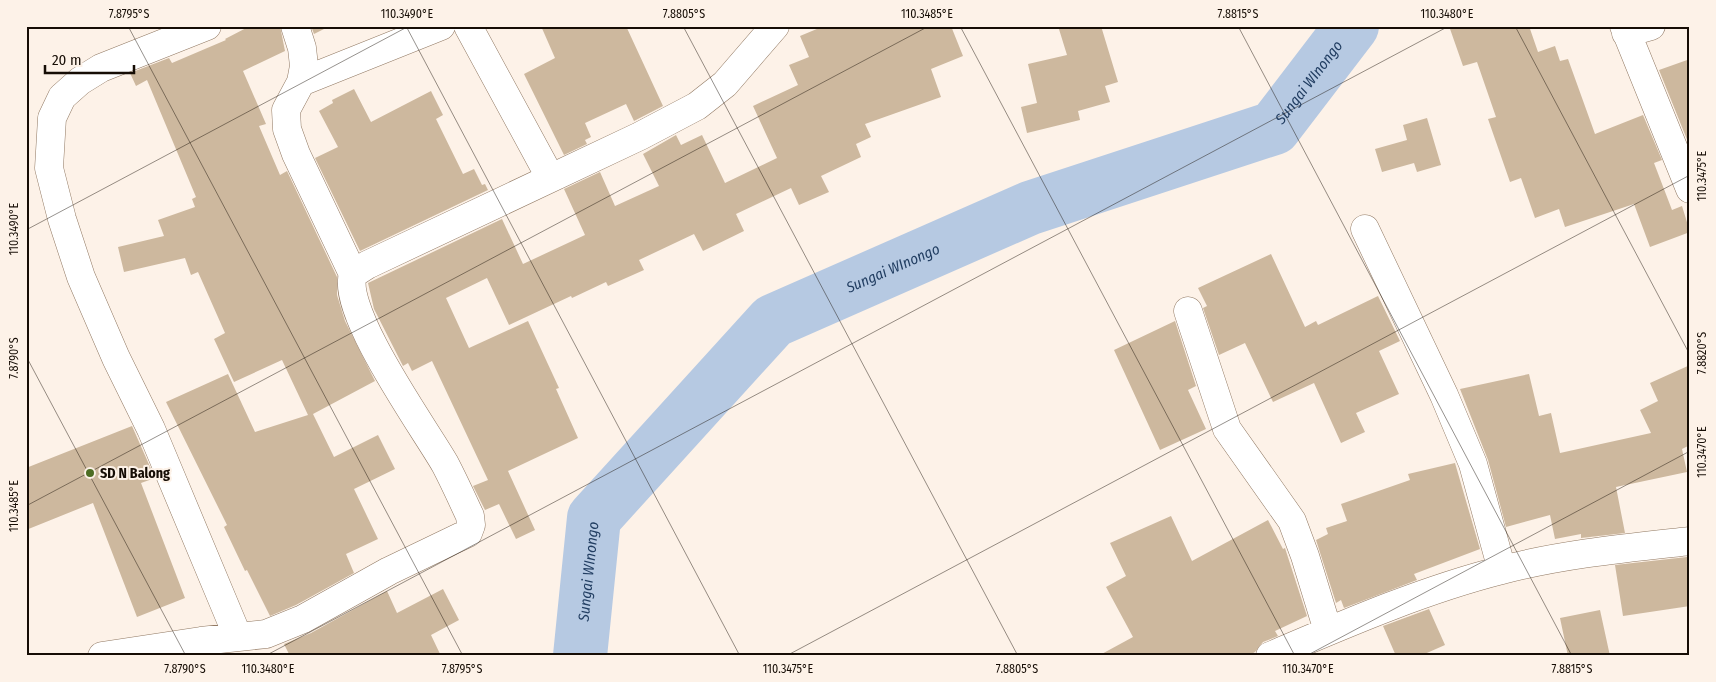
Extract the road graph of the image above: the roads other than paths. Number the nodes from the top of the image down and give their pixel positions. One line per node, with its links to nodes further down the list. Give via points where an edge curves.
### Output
1 (207, 26): 16 (street, via 101,68 62,97 52,118 49,168 81,277 151,428)
2 (295, 26): 7 (street, via 304,66)
3 (441, 26): 7 (street)
4 (468, 26): 8 (street)
5 (775, 26): 8 (street, via 725,84 697,106)
6 (1634, 29): 9 (street)
7 (301, 82): 11 (street, via 286,110 287,129)
8 (550, 176): 11 (street)
9 (1690, 189)
10 (1365, 229): 14 (street, via 1473,464)
11 (353, 274): 16 (street, via 353,297 370,336 406,405 445,465 470,516 471,525 468,533 389,571 302,619)
12 (1188, 311): 15 (street, via 1228,428 1292,522 1305,556)
13 (1690, 540): 14 (street, via 1604,551)
14 (1502, 570): 15 (street, via 1430,593)
15 (1326, 640): 18 (street)
16 (230, 644): 17 (street)
17 (102, 656)
18 (1270, 656)

